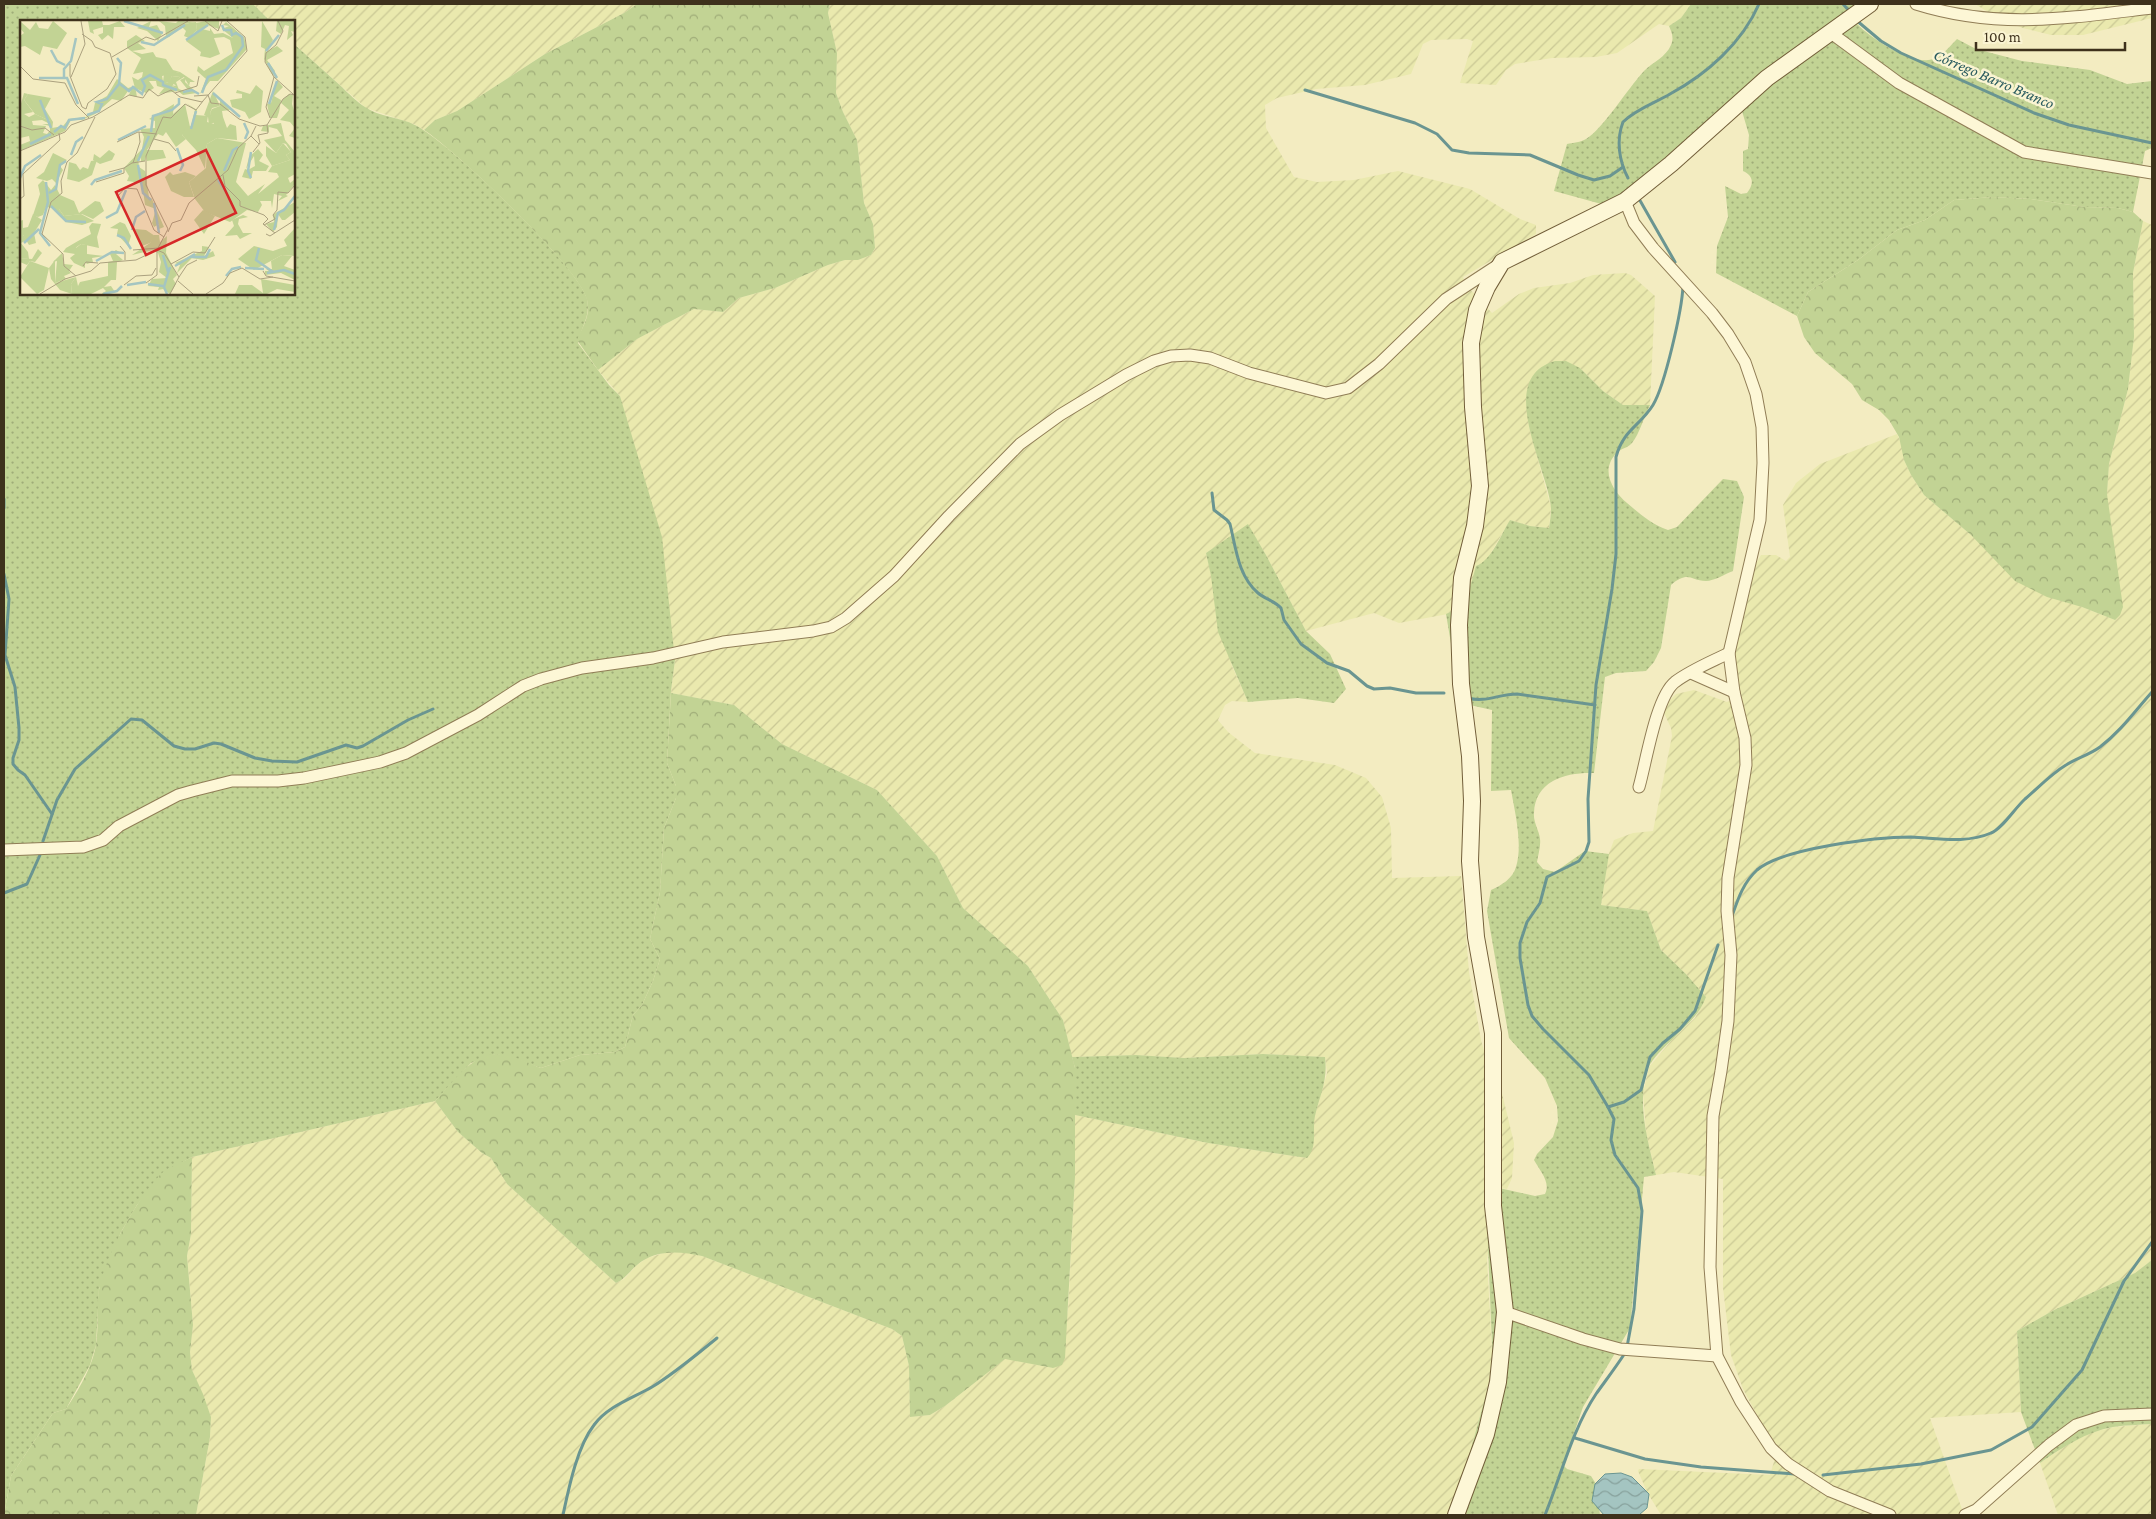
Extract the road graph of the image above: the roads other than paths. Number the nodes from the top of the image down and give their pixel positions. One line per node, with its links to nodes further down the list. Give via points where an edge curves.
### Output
1 (1870, 4): 4 (street)
2 (1916, 4): 3 (street, via 1947,14 1996,20 2053,20)
3 (2152, 8)
4 (1831, 34): 5 (street, via 1899,83 2024,152); 6 (street, via 1767,78 1671,164)
5 (2152, 173)
6 (1625, 200): 7 (street); 8 (street, via 1634,223 1653,248 1728,334 1745,362 1756,394 1762,427 1760,520)
7 (1502, 262): 12 (street, via 1446,299 1379,364 1348,388 1326,393 1190,355 1162,358 1126,375 1020,444 894,576 832,627 723,642 653,658 560,673 523,686 430,741 380,762 304,778 212,785 178,795 119,826 94,845); 13 (street, via 1477,310 1471,344 1480,486 1475,526 1462,578 1459,625 1461,684 1470,756 1470,870 1476,937 1493,1033 1493,1206)
8 (1729, 653): 9 (street); 10 (street)
9 (1691, 673): 10 (street); 11 (street, via 1674,683 1665,695)
10 (1734, 692): 14 (street, via 1745,738 1746,765 1728,878 1731,955 1728,1021 1713,1116 1710,1267)
11 (1640, 787)
12 (4, 850)
13 (1505, 1312): 14 (street, via 1620,1349); 16 (street, via 1498,1382 1486,1434)
14 (1718, 1356): 17 (street, via 1728,1380 1766,1440 1788,1464 1830,1491)
15 (2152, 1414): 18 (street, via 2104,1416 2076,1425 1976,1510)
16 (1456, 1515)
17 (1890, 1515)
18 (1965, 1515)

